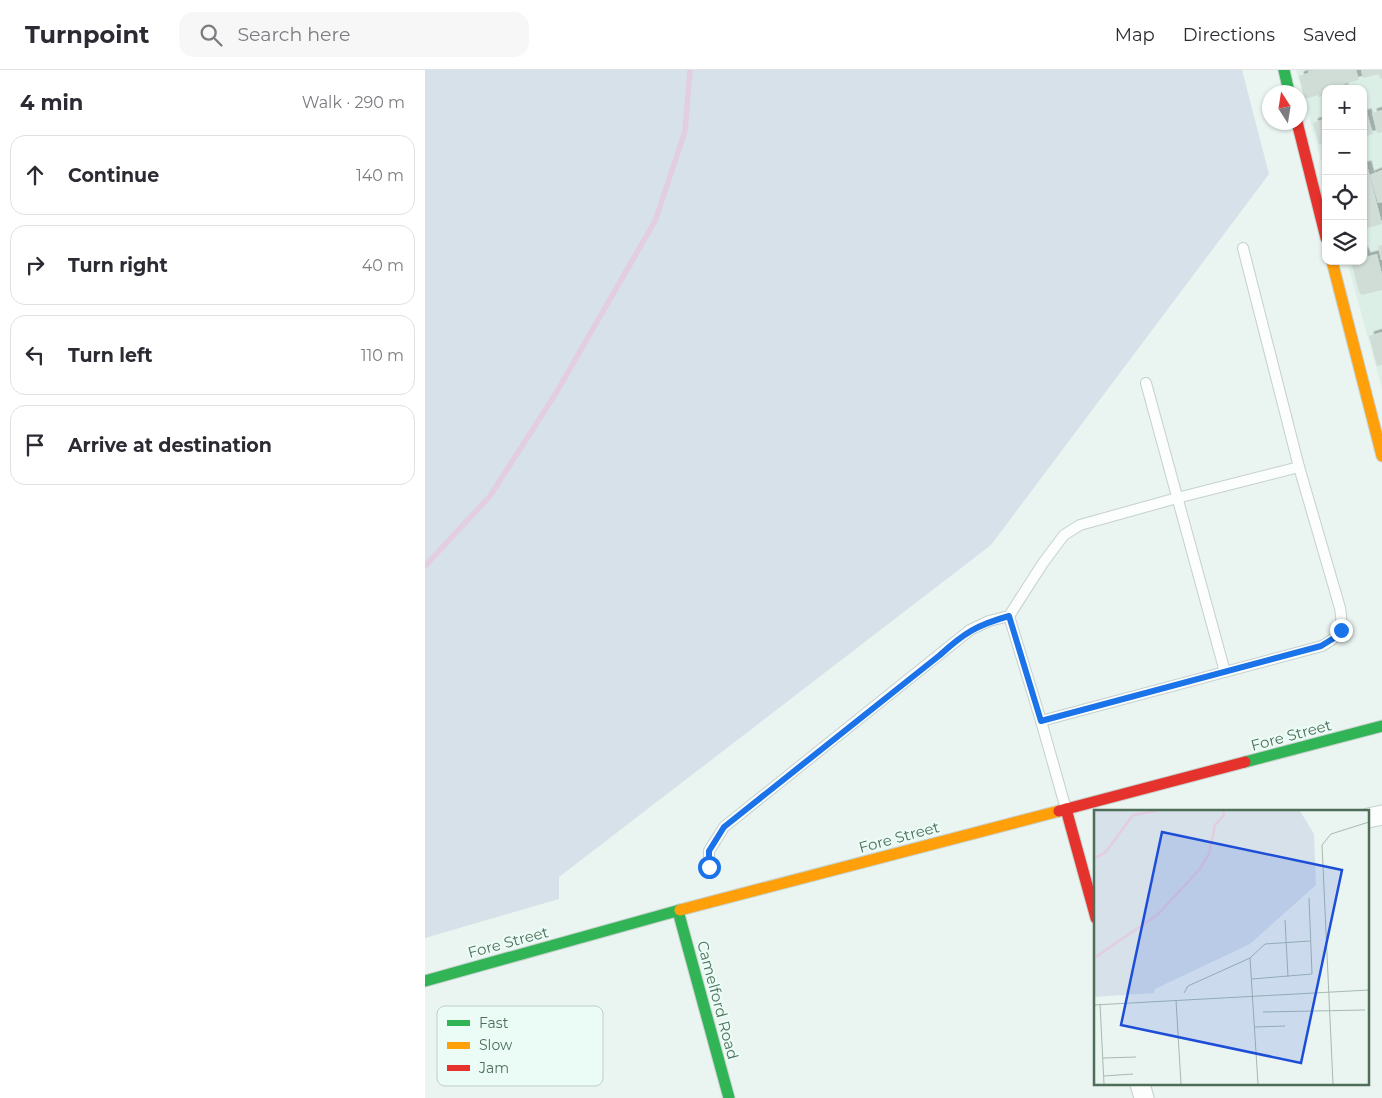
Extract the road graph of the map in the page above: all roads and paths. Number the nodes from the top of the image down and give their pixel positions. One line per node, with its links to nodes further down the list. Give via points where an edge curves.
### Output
1 (1284, 70): 2 (street)
2 (1287, 85)
3 (1299, 130): 4 (street)
4 (1322, 222)
5 (1243, 248): 9 (lane)
6 (1333, 265): 8 (street)
7 (1146, 383): 10 (lane)
8 (1382, 456)
9 (1299, 467): 10 (lane); 12 (lane, via 1340,608 1341,630 1321,646)
10 (1177, 498): 11 (lane, via 1069,530); 12 (lane)
11 (1009, 616): 13 (lane); 18 (lane, via 970,630 724,827 709,851)
12 (1225, 672): 13 (lane)
13 (1041, 721): 15 (lane)
14 (1382, 726): 15 (street, Fore Street)
15 (1067, 809): 19 (street); 20 (street, Fore Street)
16 (1382, 814): 17 (street)
17 (1369, 818)
18 (709, 867)
19 (1094, 910)
20 (678, 911): 21 (street, Fore Street); 22 (street, Camelford Road)
21 (425, 981)
22 (729, 1098)

